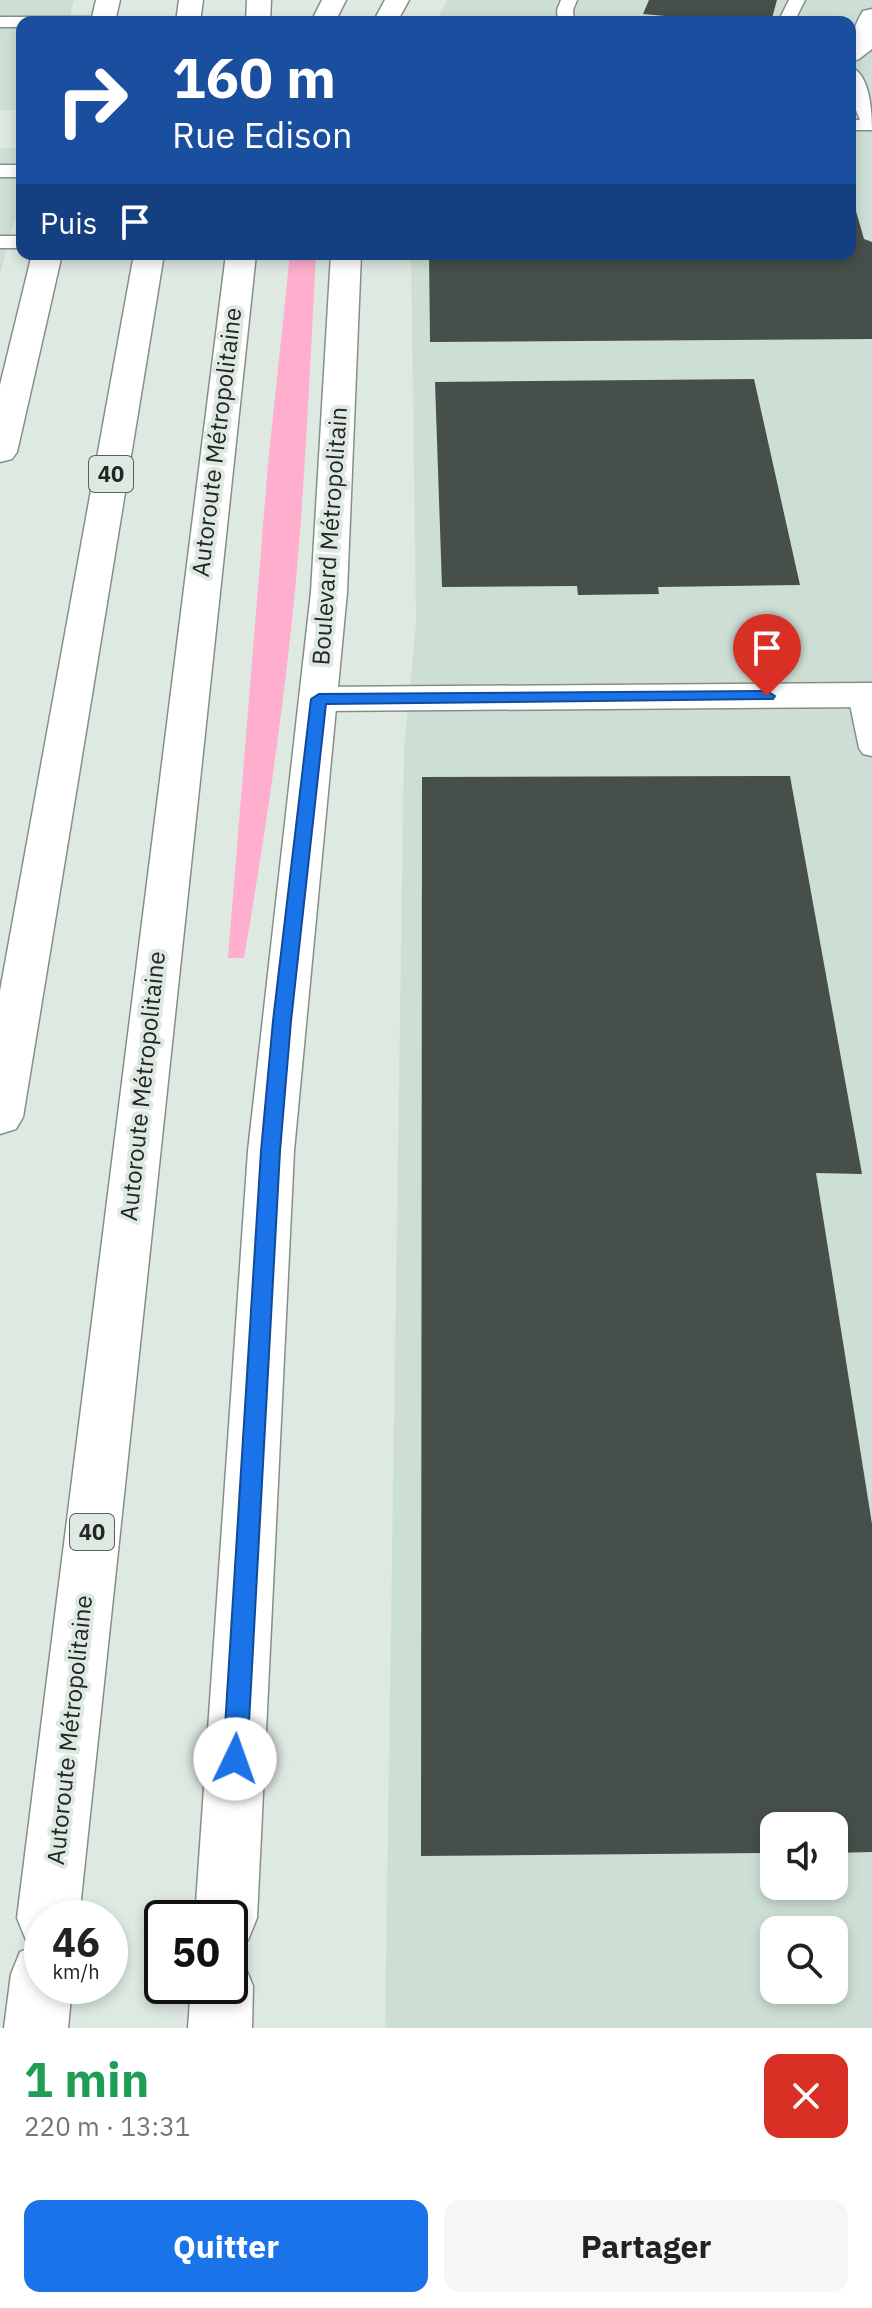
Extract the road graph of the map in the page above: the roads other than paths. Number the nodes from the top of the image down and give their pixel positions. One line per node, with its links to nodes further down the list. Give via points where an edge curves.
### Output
1 (872, 16): 2 (main road, via 865,42)
2 (856, 49)
3 (856, 86): 4 (lane)
4 (872, 125)
5 (46, 260): 9 (main road)
6 (148, 260): 13 (main road, 40)
7 (240, 260): 14 (main road, Autoroute Métropolitaine / 40)
8 (346, 260): 11 (main road, Boulevard Métropolitain)
9 (2, 435)
10 (867, 695): 11 (main road); 12 (lane)
11 (319, 699): 15 (main road, Boulevard Métropolitain, via 271,1151)
12 (872, 748)
13 (0, 1117)
14 (50, 1900)
15 (227, 1900)
16 (39, 2004): 18 (main road)
17 (221, 2004): 19 (main road)
18 (36, 2028)
19 (220, 2028)

